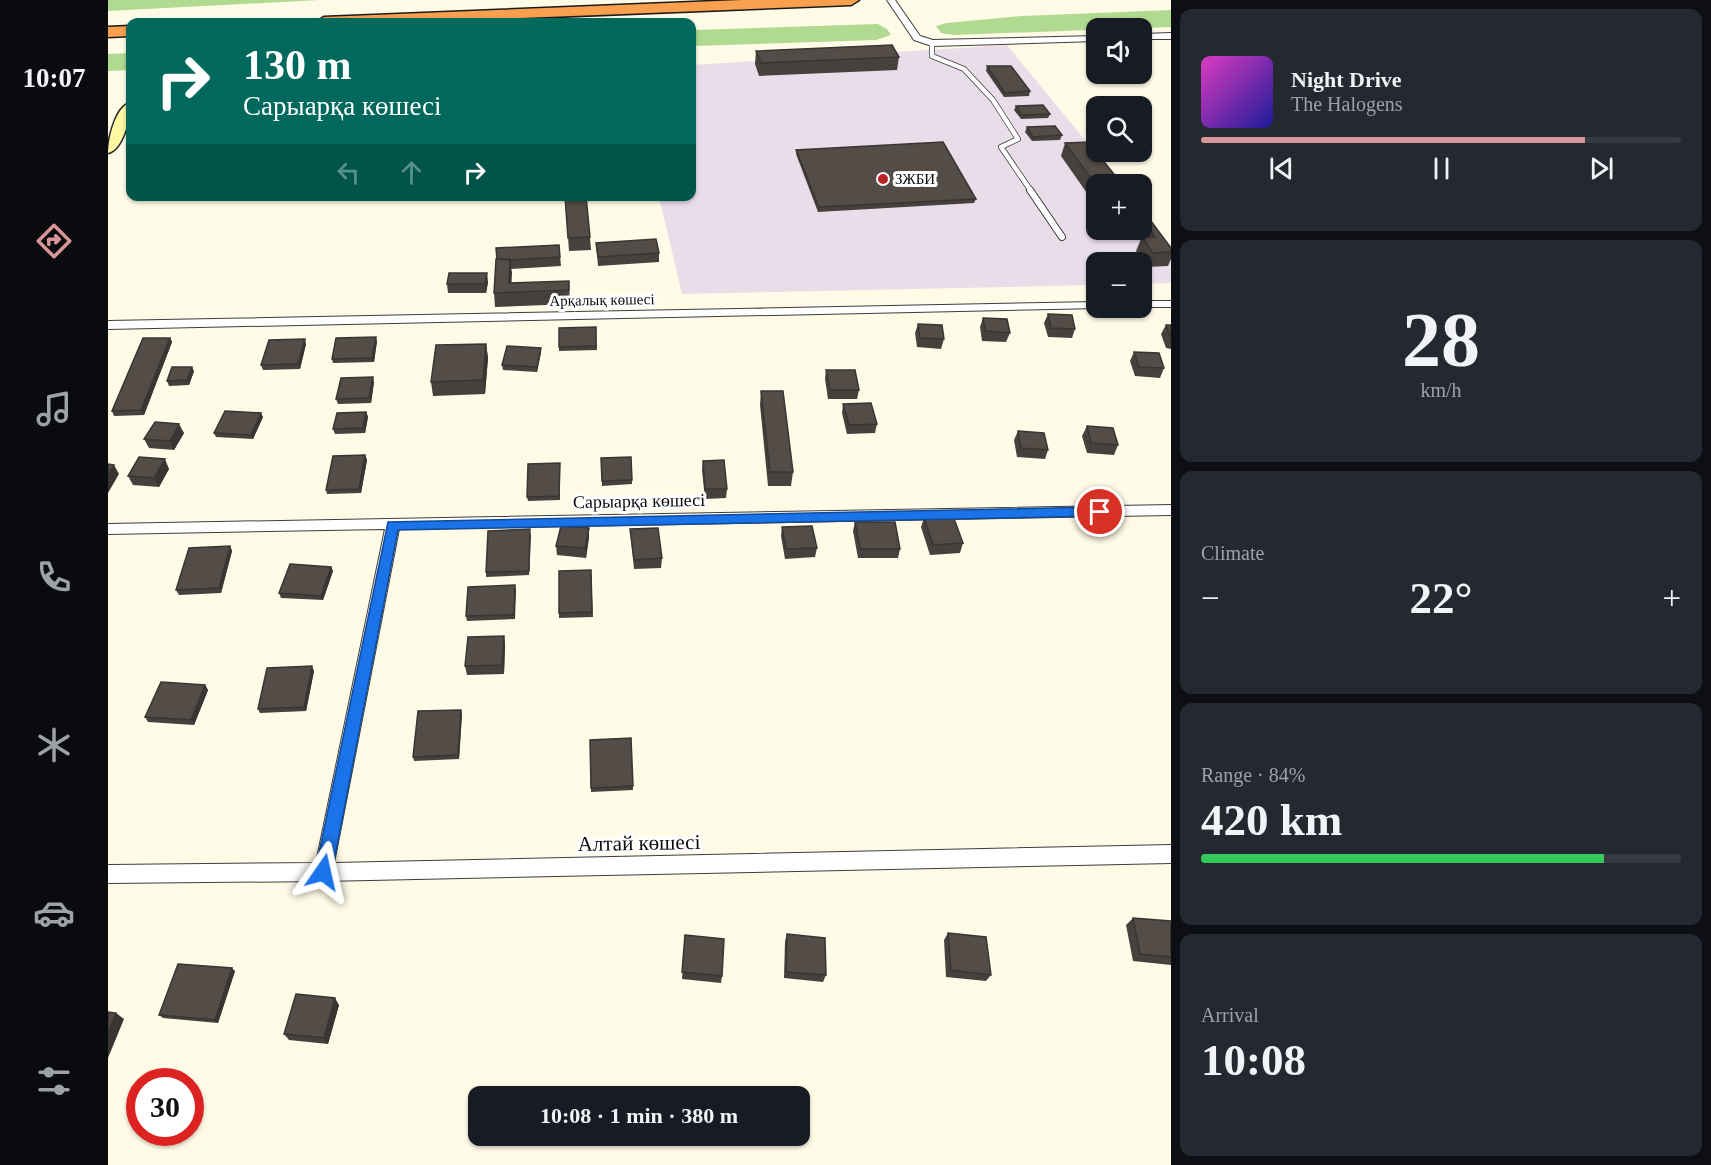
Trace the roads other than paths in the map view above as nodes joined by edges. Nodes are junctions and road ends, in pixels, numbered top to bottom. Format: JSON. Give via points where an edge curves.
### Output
{"nodes":[{"id":1,"x":851,"y":0,"type":"edge"},
{"id":2,"x":891,"y":0,"type":"edge"},
{"id":3,"x":511,"y":18,"type":"edge"},
{"id":4,"x":126,"y":31,"type":"edge"},
{"id":5,"x":108,"y":32,"type":"edge"},
{"id":6,"x":1171,"y":36,"type":"edge"},
{"id":7,"x":1152,"y":37,"type":"edge"},
{"id":8,"x":1086,"y":39,"type":"edge"},
{"id":9,"x":932,"y":44,"type":"junction"},
{"id":10,"x":126,"y":115,"type":"edge"},
{"id":11,"x":108,"y":149,"type":"edge"},
{"id":12,"x":1062,"y":237,"type":"dead end"},
{"id":13,"x":1152,"y":304,"type":"edge"},
{"id":14,"x":1171,"y":304,"type":"edge"},
{"id":15,"x":1086,"y":305,"type":"edge"},
{"id":16,"x":108,"y":326,"type":"edge"},
{"id":17,"x":1171,"y":510,"type":"edge"},
{"id":18,"x":393,"y":525,"type":"junction"},
{"id":19,"x":108,"y":530,"type":"edge"},
{"id":20,"x":1171,"y":854,"type":"edge"},
{"id":21,"x":323,"y":872,"type":"junction"},
{"id":22,"x":108,"y":874,"type":"edge"}],
"edges":[{"from":1,"to":3,"type":"highway"},
{"from":2,"to":9,"type":"street","via":[[916,38]]},
{"from":4,"to":5,"type":"highway"},
{"from":6,"to":7,"type":"street"},
{"from":8,"to":9,"type":"street"},
{"from":9,"to":12,"type":"lane","via":[[932,56],[964,69],[993,100],[1018,139],[1001,147]]},
{"from":10,"to":11,"type":"main road"},
{"from":13,"to":14,"type":"street"},
{"from":15,"to":16,"type":"street","name":"Арқалық көшесі"},
{"from":17,"to":18,"type":"street","name":"Сарыарқа көшесі"},
{"from":18,"to":19,"type":"street","name":"Сарыарқа көшесі"},
{"from":18,"to":21,"type":"street"},
{"from":20,"to":21,"type":"street","name":"Алтай көшесі"},
{"from":21,"to":22,"type":"street","name":"Алтай көшесі"}]}
